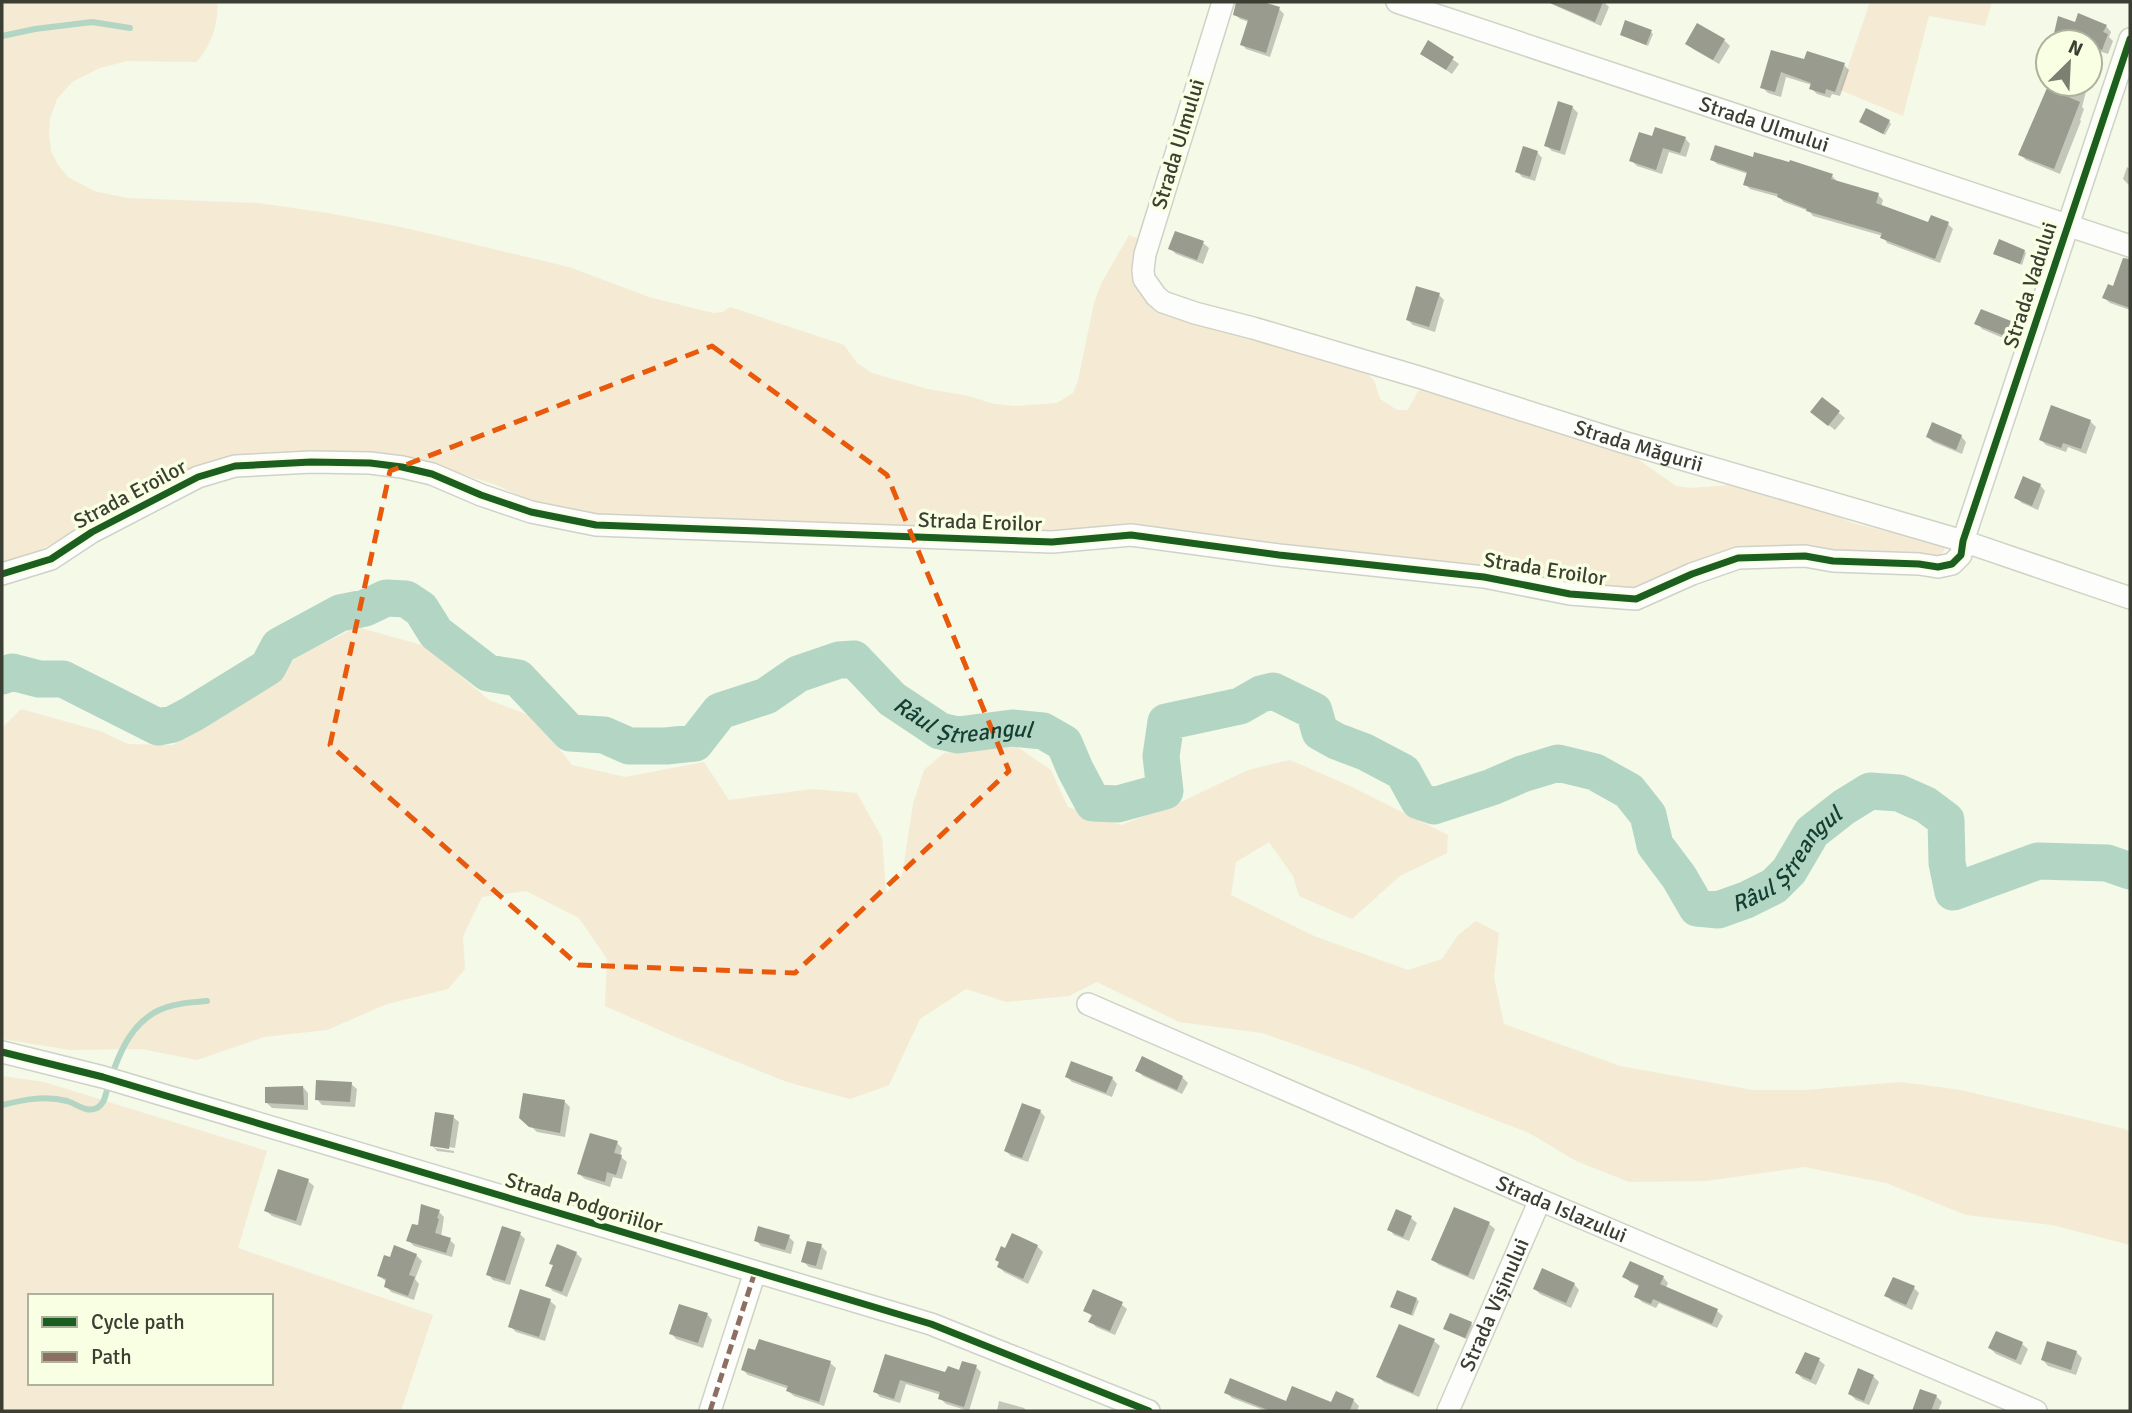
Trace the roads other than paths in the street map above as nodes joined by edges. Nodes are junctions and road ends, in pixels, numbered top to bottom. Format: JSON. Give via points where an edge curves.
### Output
{"nodes":[{"id":1,"x":1223,"y":2,"type":"edge"},
{"id":2,"x":1397,"y":2,"type":"edge"},
{"id":3,"x":2130,"y":39,"type":"edge"},
{"id":4,"x":2068,"y":226,"type":"junction"},
{"id":5,"x":2130,"y":246,"type":"edge"},
{"id":6,"x":1150,"y":287,"type":"joint"},
{"id":7,"x":1963,"y":541,"type":"junction"},
{"id":8,"x":2,"y":574,"type":"edge"},
{"id":9,"x":2130,"y":598,"type":"edge"},
{"id":10,"x":1088,"y":1004,"type":"dead end"},
{"id":11,"x":2,"y":1052,"type":"edge"},
{"id":12,"x":1540,"y":1200,"type":"junction"},
{"id":13,"x":755,"y":1272,"type":"junction"},
{"id":14,"x":710,"y":1411,"type":"edge"},
{"id":15,"x":1149,"y":1411,"type":"edge"},
{"id":16,"x":1448,"y":1411,"type":"edge"},
{"id":17,"x":2036,"y":1411,"type":"edge"}],
"edges":[{"from":1,"to":6,"type":"street","name":"Strada Ulmului","via":[[1144,254],[1144,279]]},
{"from":2,"to":4,"type":"street","name":"Strada Ulmului"},
{"from":3,"to":4,"type":"street","name":"Strada Vadului"},
{"from":4,"to":5,"type":"street","name":"Strada Ulmului"},
{"from":4,"to":7,"type":"street","name":"Strada Vadului"},
{"from":6,"to":7,"type":"street","name":"Strada Măgurii","via":[[1163,302],[1195,313]]},
{"from":7,"to":8,"type":"street","name":"Strada Eroilor","via":[[1961,555],[1952,564],[1938,567],[1805,556],[1738,558],[1636,598],[1570,594],[1484,577],[1131,535],[1052,542],[596,525],[531,512],[402,467],[311,462],[235,466],[198,477],[51,559]]},
{"from":7,"to":9,"type":"street","name":"Strada Măgurii"},
{"from":10,"to":12,"type":"street","name":"Strada Islazului"},
{"from":11,"to":13,"type":"street","name":"Strada Podgoriilor","via":[[103,1077]]},
{"from":12,"to":16,"type":"street","name":"Strada Vișinului"},
{"from":12,"to":17,"type":"street","name":"Strada Islazului"},
{"from":13,"to":14,"type":"street"},
{"from":13,"to":15,"type":"street","name":"Strada Podgoriilor","via":[[931,1324]]}]}
